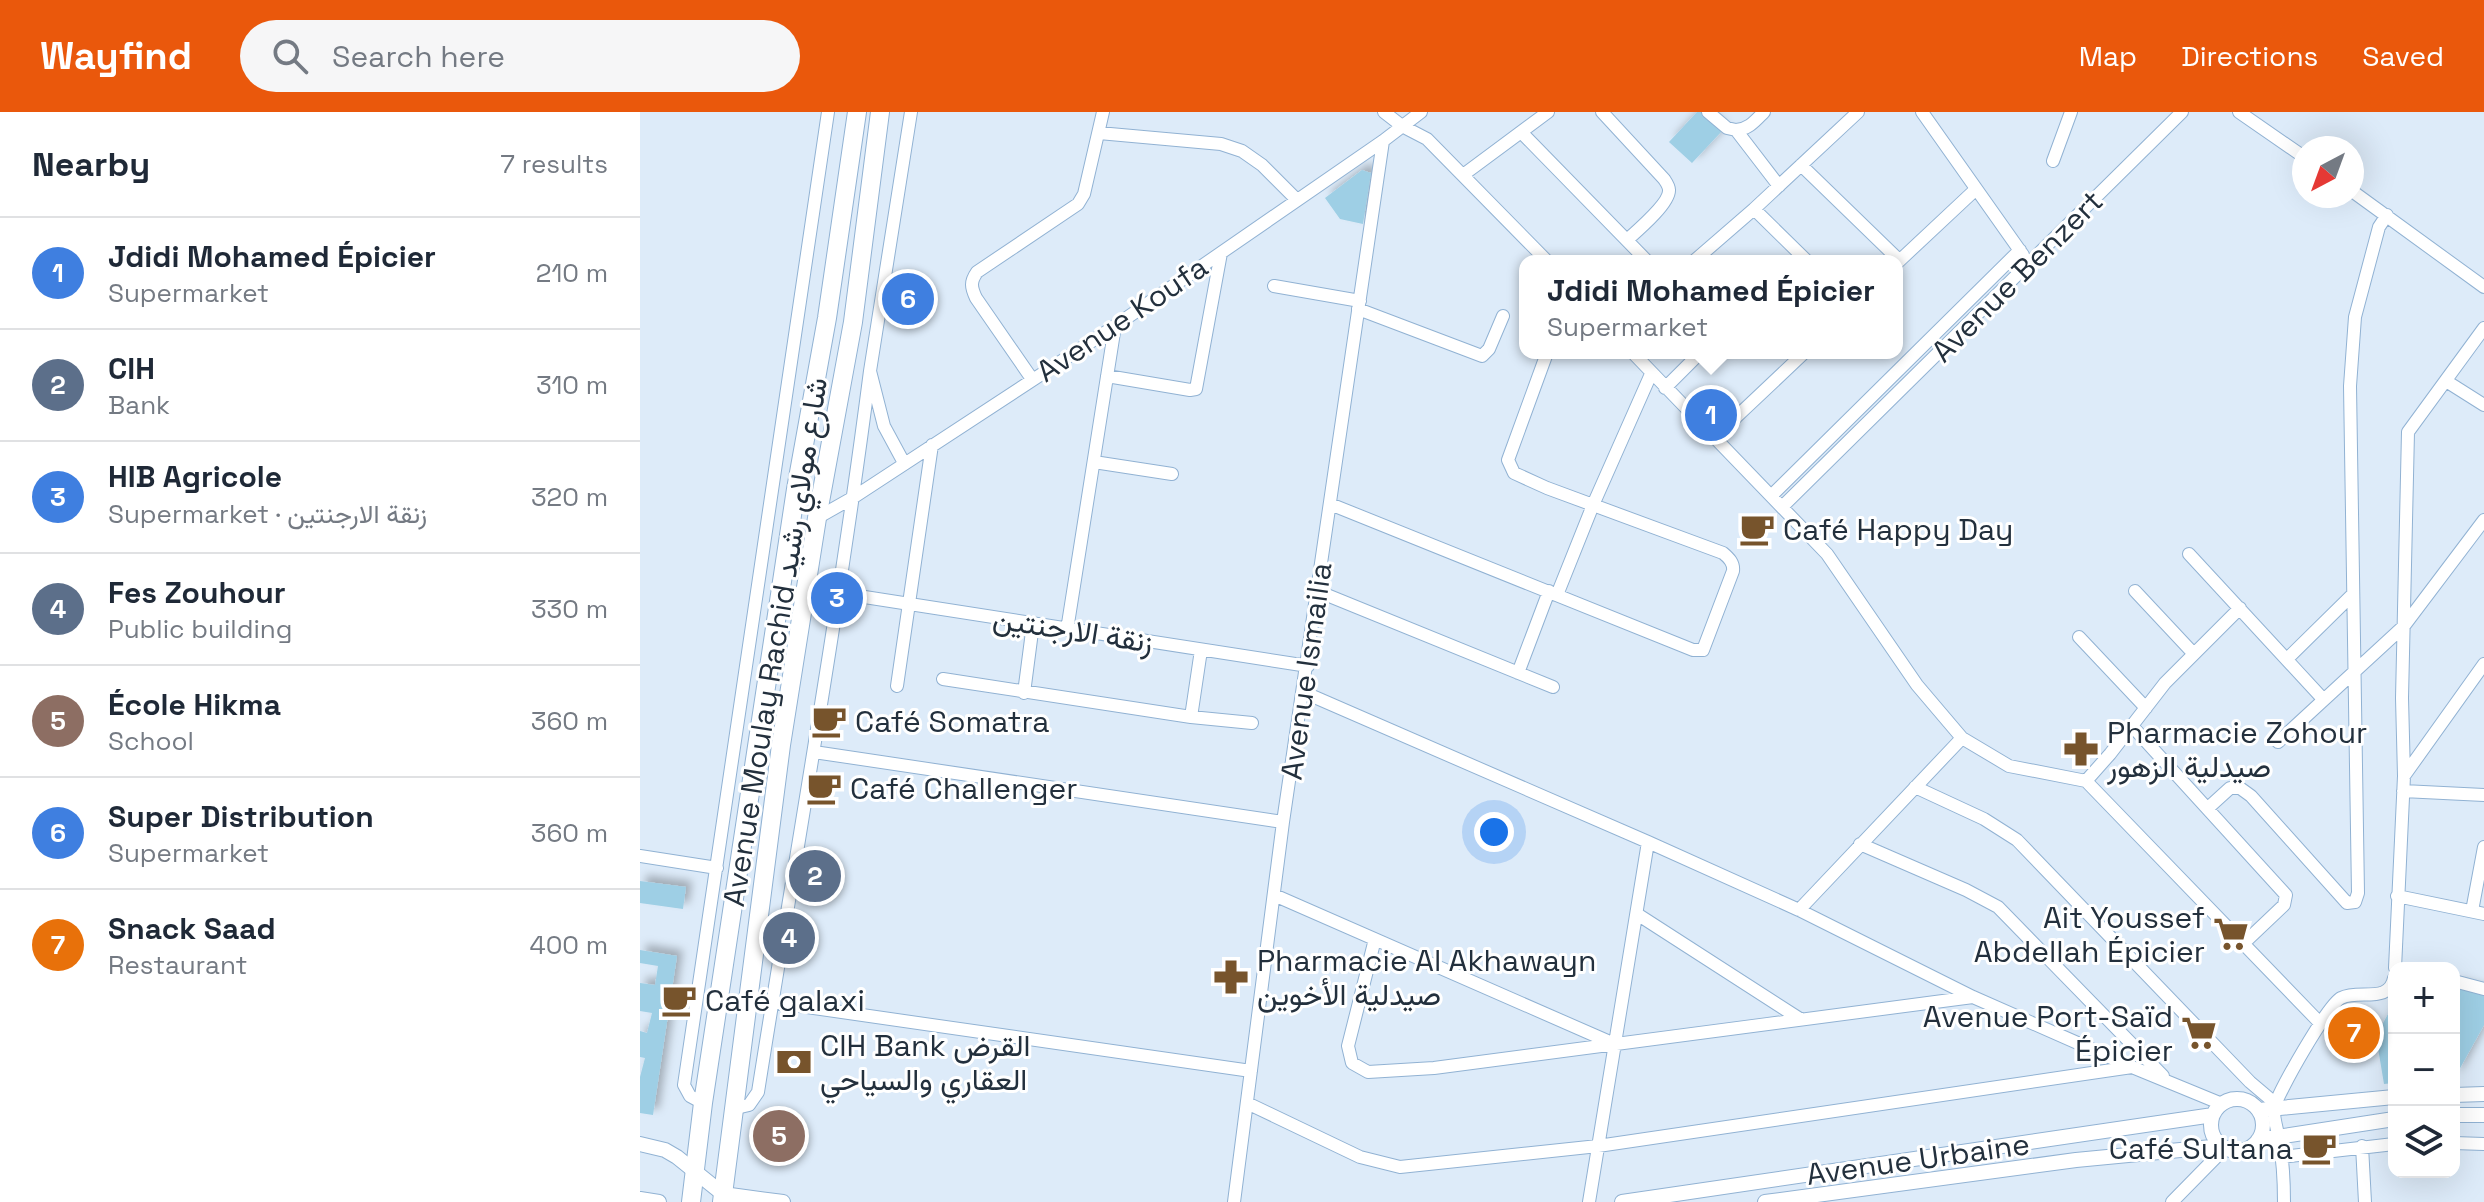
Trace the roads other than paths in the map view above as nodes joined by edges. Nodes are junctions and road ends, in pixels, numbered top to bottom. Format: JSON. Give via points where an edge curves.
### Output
{"nodes":[{"id":1,"x":828,"y":112,"type":"edge"},
{"id":2,"x":857,"y":112,"type":"edge"},
{"id":3,"x":880,"y":112,"type":"edge"},
{"id":4,"x":911,"y":112,"type":"edge"},
{"id":5,"x":1103,"y":112,"type":"edge"},
{"id":6,"x":1384,"y":112,"type":"edge"},
{"id":7,"x":1421,"y":112,"type":"edge"},
{"id":8,"x":1548,"y":112,"type":"edge"},
{"id":9,"x":1602,"y":112,"type":"edge"},
{"id":10,"x":1708,"y":112,"type":"edge"},
{"id":11,"x":1764,"y":112,"type":"edge"},
{"id":12,"x":1922,"y":112,"type":"edge"},
{"id":13,"x":2071,"y":112,"type":"edge"},
{"id":14,"x":2182,"y":112,"type":"edge"},
{"id":15,"x":2239,"y":112,"type":"edge"},
{"id":16,"x":1854,"y":113,"type":"edge"},
{"id":17,"x":1402,"y":126,"type":"junction"},
{"id":18,"x":1736,"y":130,"type":"junction"},
{"id":19,"x":1521,"y":132,"type":"junction"},
{"id":20,"x":1099,"y":133,"type":"junction"},
{"id":21,"x":1383,"y":141,"type":"junction"},
{"id":22,"x":2292,"y":149,"type":"edge"},
{"id":23,"x":2053,"y":161,"type":"dead end"},
{"id":24,"x":1801,"y":165,"type":"junction"},
{"id":25,"x":1463,"y":175,"type":"junction"},
{"id":26,"x":1779,"y":186,"type":"junction"},
{"id":27,"x":1975,"y":190,"type":"junction"},
{"id":28,"x":2364,"y":199,"type":"edge"},
{"id":29,"x":1297,"y":200,"type":"junction"},
{"id":30,"x":1754,"y":209,"type":"junction"},
{"id":31,"x":2387,"y":215,"type":"junction"},
{"id":32,"x":1627,"y":240,"type":"junction"},
{"id":33,"x":2020,"y":250,"type":"junction"},
{"id":34,"x":1221,"y":253,"type":"junction"},
{"id":35,"x":1541,"y":255,"type":"edge"},
{"id":36,"x":1641,"y":255,"type":"edge"},
{"id":37,"x":1705,"y":255,"type":"edge"},
{"id":38,"x":1801,"y":255,"type":"edge"},
{"id":39,"x":1891,"y":255,"type":"edge"},
{"id":40,"x":1903,"y":257,"type":"edge"},
{"id":41,"x":2030,"y":264,"type":"junction"},
{"id":42,"x":1274,"y":286,"type":"dead end"},
{"id":43,"x":2484,"y":287,"type":"edge"},
{"id":44,"x":1359,"y":305,"type":"junction"},
{"id":45,"x":1503,"y":316,"type":"dead end"},
{"id":46,"x":1115,"y":326,"type":"junction"},
{"id":47,"x":2484,"y":328,"type":"edge"},
{"id":48,"x":1903,"y":358,"type":"edge"},
{"id":49,"x":1545,"y":359,"type":"edge"},
{"id":50,"x":1638,"y":359,"type":"edge"},
{"id":51,"x":1694,"y":359,"type":"edge"},
{"id":52,"x":1796,"y":359,"type":"edge"},
{"id":53,"x":1908,"y":363,"type":"junction"},
{"id":54,"x":870,"y":371,"type":"junction"},
{"id":55,"x":1651,"y":374,"type":"junction"},
{"id":56,"x":1918,"y":374,"type":"junction"},
{"id":57,"x":1107,"y":376,"type":"junction"},
{"id":58,"x":1032,"y":379,"type":"junction"},
{"id":59,"x":2446,"y":381,"type":"junction"},
{"id":60,"x":1665,"y":388,"type":"junction"},
{"id":61,"x":2484,"y":405,"type":"edge"},
{"id":62,"x":1715,"y":437,"type":"junction"},
{"id":63,"x":932,"y":445,"type":"junction"},
{"id":64,"x":1094,"y":462,"type":"junction"},
{"id":65,"x":904,"y":463,"type":"junction"},
{"id":66,"x":1172,"y":474,"type":"dead end"},
{"id":67,"x":1771,"y":496,"type":"junction"},
{"id":68,"x":854,"y":497,"type":"junction"},
{"id":69,"x":1330,"y":504,"type":"junction"},
{"id":70,"x":1593,"y":505,"type":"junction"},
{"id":71,"x":1782,"y":507,"type":"junction"},
{"id":72,"x":817,"y":518,"type":"junction"},
{"id":73,"x":2484,"y":520,"type":"edge"},
{"id":74,"x":2189,"y":554,"type":"dead end"},
{"id":75,"x":1317,"y":591,"type":"junction"},
{"id":76,"x":2135,"y":591,"type":"dead end"},
{"id":77,"x":839,"y":593,"type":"junction"},
{"id":78,"x":1553,"y":593,"type":"junction"},
{"id":79,"x":2351,"y":596,"type":"junction"},
{"id":80,"x":909,"y":604,"type":"junction"},
{"id":81,"x":2240,"y":608,"type":"junction"},
{"id":82,"x":1033,"y":624,"type":"junction"},
{"id":83,"x":2404,"y":626,"type":"junction"},
{"id":84,"x":1067,"y":630,"type":"junction"},
{"id":85,"x":2079,"y":637,"type":"dead end"},
{"id":86,"x":1201,"y":650,"type":"junction"},
{"id":87,"x":2193,"y":653,"type":"junction"},
{"id":88,"x":2287,"y":659,"type":"junction"},
{"id":89,"x":2484,"y":664,"type":"edge"},
{"id":90,"x":1308,"y":666,"type":"junction"},
{"id":91,"x":1518,"y":673,"type":"junction"},
{"id":92,"x":2355,"y":673,"type":"junction"},
{"id":93,"x":943,"y":679,"type":"dead end"},
{"id":94,"x":897,"y":686,"type":"dead end"},
{"id":95,"x":1553,"y":687,"type":"dead end"},
{"id":96,"x":1303,"y":692,"type":"junction"},
{"id":97,"x":1024,"y":693,"type":"junction"},
{"id":98,"x":2323,"y":699,"type":"junction"},
{"id":99,"x":2146,"y":708,"type":"junction"},
{"id":100,"x":1191,"y":717,"type":"junction"},
{"id":101,"x":1252,"y":723,"type":"dead end"},
{"id":102,"x":2132,"y":726,"type":"junction"},
{"id":103,"x":1962,"y":738,"type":"junction"},
{"id":104,"x":2278,"y":742,"type":"dead end"},
{"id":105,"x":814,"y":752,"type":"junction"},
{"id":106,"x":2404,"y":776,"type":"junction"},
{"id":107,"x":2086,"y":781,"type":"junction"},
{"id":108,"x":1915,"y":787,"type":"junction"},
{"id":109,"x":2403,"y":791,"type":"junction"},
{"id":110,"x":2484,"y":795,"type":"edge"},
{"id":111,"x":2208,"y":808,"type":"junction"},
{"id":112,"x":1283,"y":822,"type":"junction"},
{"id":113,"x":1648,"y":842,"type":"junction"},
{"id":114,"x":1860,"y":844,"type":"junction"},
{"id":115,"x":2484,"y":847,"type":"edge"},
{"id":116,"x":640,"y":856,"type":"edge"},
{"id":117,"x":717,"y":868,"type":"junction"},
{"id":118,"x":1274,"y":895,"type":"junction"},
{"id":119,"x":2397,"y":896,"type":"junction"},
{"id":120,"x":1799,"y":910,"type":"junction"},
{"id":121,"x":2478,"y":912,"type":"edge"},
{"id":122,"x":1637,"y":914,"type":"junction"},
{"id":123,"x":1375,"y":939,"type":"junction"},
{"id":124,"x":2244,"y":943,"type":"junction"},
{"id":125,"x":2398,"y":962,"type":"edge"},
{"id":126,"x":2460,"y":983,"type":"edge"},
{"id":127,"x":2388,"y":988,"type":"edge"},
{"id":128,"x":2484,"y":989,"type":"edge"},
{"id":129,"x":1973,"y":997,"type":"junction"},
{"id":130,"x":772,"y":1002,"type":"junction"},
{"id":131,"x":1800,"y":1019,"type":"junction"},
{"id":132,"x":2319,"y":1022,"type":"junction"},
{"id":133,"x":1615,"y":1044,"type":"junction"},
{"id":134,"x":2132,"y":1067,"type":"junction"},
{"id":135,"x":1251,"y":1071,"type":"junction"},
{"id":136,"x":2167,"y":1080,"type":"junction"},
{"id":137,"x":2484,"y":1094,"type":"edge"},
{"id":138,"x":2460,"y":1095,"type":"edge"},
{"id":139,"x":2388,"y":1098,"type":"edge"},
{"id":140,"x":703,"y":1103,"type":"junction"},
{"id":141,"x":1247,"y":1103,"type":"junction"},
{"id":142,"x":2270,"y":1108,"type":"junction"},
{"id":143,"x":732,"y":1109,"type":"junction"},
{"id":144,"x":2218,"y":1109,"type":"junction"},
{"id":145,"x":2460,"y":1115,"type":"edge"},
{"id":146,"x":2484,"y":1115,"type":"edge"},
{"id":147,"x":2388,"y":1120,"type":"edge"},
{"id":148,"x":2279,"y":1136,"type":"junction"},
{"id":149,"x":2258,"y":1140,"type":"junction"},
{"id":150,"x":2460,"y":1143,"type":"edge"},
{"id":151,"x":640,"y":1144,"type":"edge"},
{"id":152,"x":2388,"y":1144,"type":"edge"},
{"id":153,"x":2484,"y":1144,"type":"edge"},
{"id":154,"x":1598,"y":1146,"type":"junction"},
{"id":155,"x":2362,"y":1146,"type":"junction"},
{"id":156,"x":2224,"y":1147,"type":"junction"},
{"id":157,"x":2282,"y":1157,"type":"junction"},
{"id":158,"x":694,"y":1173,"type":"junction"},
{"id":159,"x":722,"y":1198,"type":"edge"},
{"id":160,"x":640,"y":1199,"type":"edge"},
{"id":161,"x":659,"y":1202,"type":"edge"},
{"id":162,"x":691,"y":1202,"type":"edge"},
{"id":163,"x":783,"y":1202,"type":"edge"},
{"id":164,"x":1234,"y":1202,"type":"edge"},
{"id":165,"x":1589,"y":1202,"type":"edge"},
{"id":166,"x":1622,"y":1202,"type":"edge"},
{"id":167,"x":1765,"y":1202,"type":"edge"},
{"id":168,"x":2172,"y":1202,"type":"edge"},
{"id":169,"x":2284,"y":1202,"type":"edge"},
{"id":170,"x":2365,"y":1202,"type":"edge"}],
"edges":[{"from":1,"to":117,"type":"street"},
{"from":2,"to":140,"type":"main road","name":"Avenue Moulay Rachid شارع مولاي رشيد"},
{"from":3,"to":72,"type":"main road","name":"Avenue Moulay Rachid شارع مولاي رشيد","via":[[853,322]]},
{"from":4,"to":54,"type":"street"},
{"from":5,"to":20,"type":"street"},
{"from":6,"to":17,"type":"street"},
{"from":7,"to":17,"type":"street","name":"Avenue Koufa"},
{"from":8,"to":19,"type":"street"},
{"from":9,"to":32,"type":"street","via":[[1670,188],[1663,204]]},
{"from":10,"to":18,"type":"street"},
{"from":11,"to":18,"type":"street","via":[[1753,124]]},
{"from":12,"to":27,"type":"street"},
{"from":13,"to":23,"type":"street"},
{"from":14,"to":41,"type":"street","name":"Avenue Benzert"},
{"from":15,"to":22,"type":"street"},
{"from":16,"to":24,"type":"street"},
{"from":17,"to":21,"type":"street","name":"Avenue Koufa"},
{"from":17,"to":25,"type":"street","via":[[1427,139]]},
{"from":18,"to":26,"type":"street"},
{"from":19,"to":25,"type":"street"},
{"from":19,"to":32,"type":"street"},
{"from":20,"to":29,"type":"street","via":[[1221,144],[1242,151]]},
{"from":20,"to":58,"type":"street","via":[[1078,204],[972,279],[976,298]]},
{"from":21,"to":29,"type":"street","name":"Avenue Koufa"},
{"from":21,"to":44,"type":"street","name":"Avenue Ismailia"},
{"from":24,"to":26,"type":"street"},
{"from":24,"to":39,"type":"street"},
{"from":25,"to":35,"type":"street"},
{"from":26,"to":30,"type":"street"},
{"from":27,"to":33,"type":"street"},
{"from":27,"to":40,"type":"street"},
{"from":28,"to":31,"type":"street"},
{"from":29,"to":34,"type":"street","name":"Avenue Koufa"},
{"from":30,"to":37,"type":"street"},
{"from":30,"to":38,"type":"street"},
{"from":31,"to":43,"type":"street"},
{"from":31,"to":79,"type":"street","via":[[2379,227],[2355,317],[2351,354]]},
{"from":32,"to":36,"type":"street"},
{"from":33,"to":41,"type":"street"},
{"from":33,"to":53,"type":"street","name":"Avenue Benzert"},
{"from":34,"to":46,"type":"street","name":"Avenue Koufa"},
{"from":34,"to":57,"type":"street","via":[[1196,389]]},
{"from":41,"to":56,"type":"street","name":"Avenue Benzert"},
{"from":42,"to":44,"type":"street"},
{"from":44,"to":45,"type":"street","via":[[1482,356]]},
{"from":44,"to":69,"type":"street","name":"Avenue Ismailia"},
{"from":46,"to":57,"type":"street"},
{"from":46,"to":58,"type":"street","name":"Avenue Koufa"},
{"from":47,"to":59,"type":"street"},
{"from":48,"to":53,"type":"street"},
{"from":49,"to":70,"type":"street","via":[[1508,460],[1510,467]]},
{"from":50,"to":55,"type":"street"},
{"from":51,"to":60,"type":"street"},
{"from":52,"to":62,"type":"street"},
{"from":53,"to":56,"type":"street"},
{"from":53,"to":67,"type":"street","name":"Avenue Benzert"},
{"from":54,"to":65,"type":"street","via":[[884,426]]},
{"from":54,"to":68,"type":"street"},
{"from":55,"to":60,"type":"street"},
{"from":55,"to":70,"type":"street"},
{"from":56,"to":71,"type":"street","name":"Avenue Benzert"},
{"from":57,"to":64,"type":"street"},
{"from":58,"to":63,"type":"street","name":"Avenue Koufa"},
{"from":59,"to":61,"type":"street"},
{"from":59,"to":83,"type":"street","via":[[2408,432]]},
{"from":60,"to":62,"type":"street"},
{"from":62,"to":67,"type":"street"},
{"from":63,"to":65,"type":"street","name":"Avenue Koufa"},
{"from":63,"to":80,"type":"street"},
{"from":64,"to":66,"type":"street"},
{"from":64,"to":84,"type":"street"},
{"from":65,"to":68,"type":"street","name":"Avenue Koufa"},
{"from":67,"to":71,"type":"street"},
{"from":68,"to":72,"type":"street","name":"Avenue Koufa"},
{"from":68,"to":77,"type":"street"},
{"from":69,"to":75,"type":"street","name":"Avenue Ismailia"},
{"from":69,"to":78,"type":"street"},
{"from":70,"to":78,"type":"street"},
{"from":70,"to":78,"type":"street","via":[[1728,558],[1733,571],[1707,646],[1693,650]]},
{"from":71,"to":103,"type":"street","via":[[1827,554],[1917,685]]},
{"from":72,"to":143,"type":"main road","name":"Avenue Moulay Rachid شارع مولاي رشيد"},
{"from":73,"to":83,"type":"street"},
{"from":74,"to":81,"type":"street"},
{"from":75,"to":90,"type":"street","name":"Avenue Ismailia"},
{"from":75,"to":91,"type":"street"},
{"from":76,"to":87,"type":"street"},
{"from":77,"to":80,"type":"street","name":"زنقة الارجنتين"},
{"from":77,"to":105,"type":"street"},
{"from":78,"to":91,"type":"street"},
{"from":79,"to":88,"type":"street"},
{"from":79,"to":92,"type":"street"},
{"from":80,"to":82,"type":"street","name":"زنقة الارجنتين"},
{"from":80,"to":94,"type":"street"},
{"from":81,"to":87,"type":"street"},
{"from":81,"to":88,"type":"street"},
{"from":82,"to":84,"type":"street","name":"زنقة الارجنتين"},
{"from":82,"to":97,"type":"street"},
{"from":83,"to":92,"type":"street"},
{"from":83,"to":106,"type":"street"},
{"from":84,"to":86,"type":"street","name":"زنقة الارجنتين"},
{"from":85,"to":99,"type":"street"},
{"from":86,"to":90,"type":"street","name":"زنقة الارجنتين"},
{"from":86,"to":100,"type":"street"},
{"from":87,"to":99,"type":"street"},
{"from":88,"to":98,"type":"street"},
{"from":89,"to":106,"type":"street"},
{"from":90,"to":96,"type":"street","name":"Avenue Ismailia"},
{"from":91,"to":95,"type":"street"},
{"from":92,"to":98,"type":"street"},
{"from":92,"to":111,"type":"street","via":[[2355,902],[2347,903],[2240,788],[2230,788]]},
{"from":93,"to":97,"type":"street"},
{"from":96,"to":112,"type":"street","name":"Avenue Ismailia"},
{"from":96,"to":113,"type":"street"},
{"from":97,"to":100,"type":"street"},
{"from":98,"to":104,"type":"street"},
{"from":99,"to":102,"type":"street"},
{"from":100,"to":101,"type":"street"},
{"from":102,"to":107,"type":"street"},
{"from":102,"to":111,"type":"street"},
{"from":103,"to":107,"type":"street","via":[[2009,766]]},
{"from":103,"to":108,"type":"street"},
{"from":105,"to":112,"type":"street"},
{"from":105,"to":130,"type":"street"},
{"from":106,"to":109,"type":"street"},
{"from":107,"to":124,"type":"street"},
{"from":108,"to":114,"type":"street"},
{"from":108,"to":142,"type":"street","via":[[2017,840]]},
{"from":109,"to":110,"type":"street"},
{"from":109,"to":119,"type":"street"},
{"from":111,"to":124,"type":"street","via":[[2287,898]]},
{"from":112,"to":118,"type":"street","name":"Avenue Ismailia"},
{"from":113,"to":120,"type":"street"},
{"from":113,"to":122,"type":"street"},
{"from":114,"to":120,"type":"street"},
{"from":114,"to":136,"type":"street","via":[[1998,907]]},
{"from":115,"to":121,"type":"street"},
{"from":116,"to":117,"type":"street"},
{"from":117,"to":140,"type":"street","via":[[684,1085]]},
{"from":118,"to":123,"type":"street"},
{"from":118,"to":135,"type":"street","name":"Avenue Ismailia"},
{"from":119,"to":121,"type":"street"},
{"from":119,"to":125,"type":"street"},
{"from":120,"to":129,"type":"street"},
{"from":122,"to":131,"type":"street"},
{"from":122,"to":133,"type":"street"},
{"from":123,"to":133,"type":"street"},
{"from":123,"to":133,"type":"street","via":[[1348,1046],[1359,1069],[1434,1068]]},
{"from":124,"to":132,"type":"street"},
{"from":126,"to":128,"type":"street"},
{"from":127,"to":132,"type":"street","via":[[2339,999]]},
{"from":129,"to":131,"type":"street"},
{"from":129,"to":134,"type":"street"},
{"from":130,"to":135,"type":"street"},
{"from":130,"to":143,"type":"street","via":[[755,1100]]},
{"from":131,"to":133,"type":"street"},
{"from":132,"to":142,"type":"street"},
{"from":133,"to":154,"type":"street"},
{"from":134,"to":136,"type":"street"},
{"from":134,"to":154,"type":"street"},
{"from":135,"to":141,"type":"street","name":"Avenue Ismailia"},
{"from":136,"to":144,"type":"street"},
{"from":137,"to":138,"type":"street"},
{"from":139,"to":142,"type":"street"},
{"from":140,"to":158,"type":"main road","name":"Avenue Moulay Rachid شارع مولاي رشيد"},
{"from":141,"to":154,"type":"street","via":[[1382,1164],[1423,1165]]},
{"from":141,"to":164,"type":"street","name":"Avenue Ismailia"},
{"from":142,"to":144,"type":"street","via":[[2242,1099]]},
{"from":142,"to":148,"type":"street"},
{"from":142,"to":149,"type":"street"},
{"from":143,"to":159,"type":"main road","name":"Avenue Moulay Rachid شارع مولاي رشيد"},
{"from":144,"to":156,"type":"street","via":[[2212,1132]]},
{"from":144,"to":166,"type":"street","name":"Avenue Urbaine"},
{"from":145,"to":146,"type":"street"},
{"from":147,"to":148,"type":"street"},
{"from":148,"to":149,"type":"street"},
{"from":148,"to":157,"type":"street"},
{"from":149,"to":156,"type":"street","via":[[2240,1151]]},
{"from":150,"to":153,"type":"street"},
{"from":151,"to":158,"type":"street","via":[[665,1150]]},
{"from":152,"to":155,"type":"street"},
{"from":154,"to":165,"type":"street"},
{"from":155,"to":157,"type":"street"},
{"from":155,"to":170,"type":"street"},
{"from":156,"to":167,"type":"street","name":"Avenue Urbaine","via":[[2076,1160]]},
{"from":156,"to":168,"type":"street"},
{"from":157,"to":169,"type":"street"},
{"from":158,"to":159,"type":"street"},
{"from":158,"to":162,"type":"main road","name":"Avenue Moulay Rachid شارع مولاي رشيد"},
{"from":159,"to":163,"type":"street"},
{"from":160,"to":161,"type":"street"}]}
